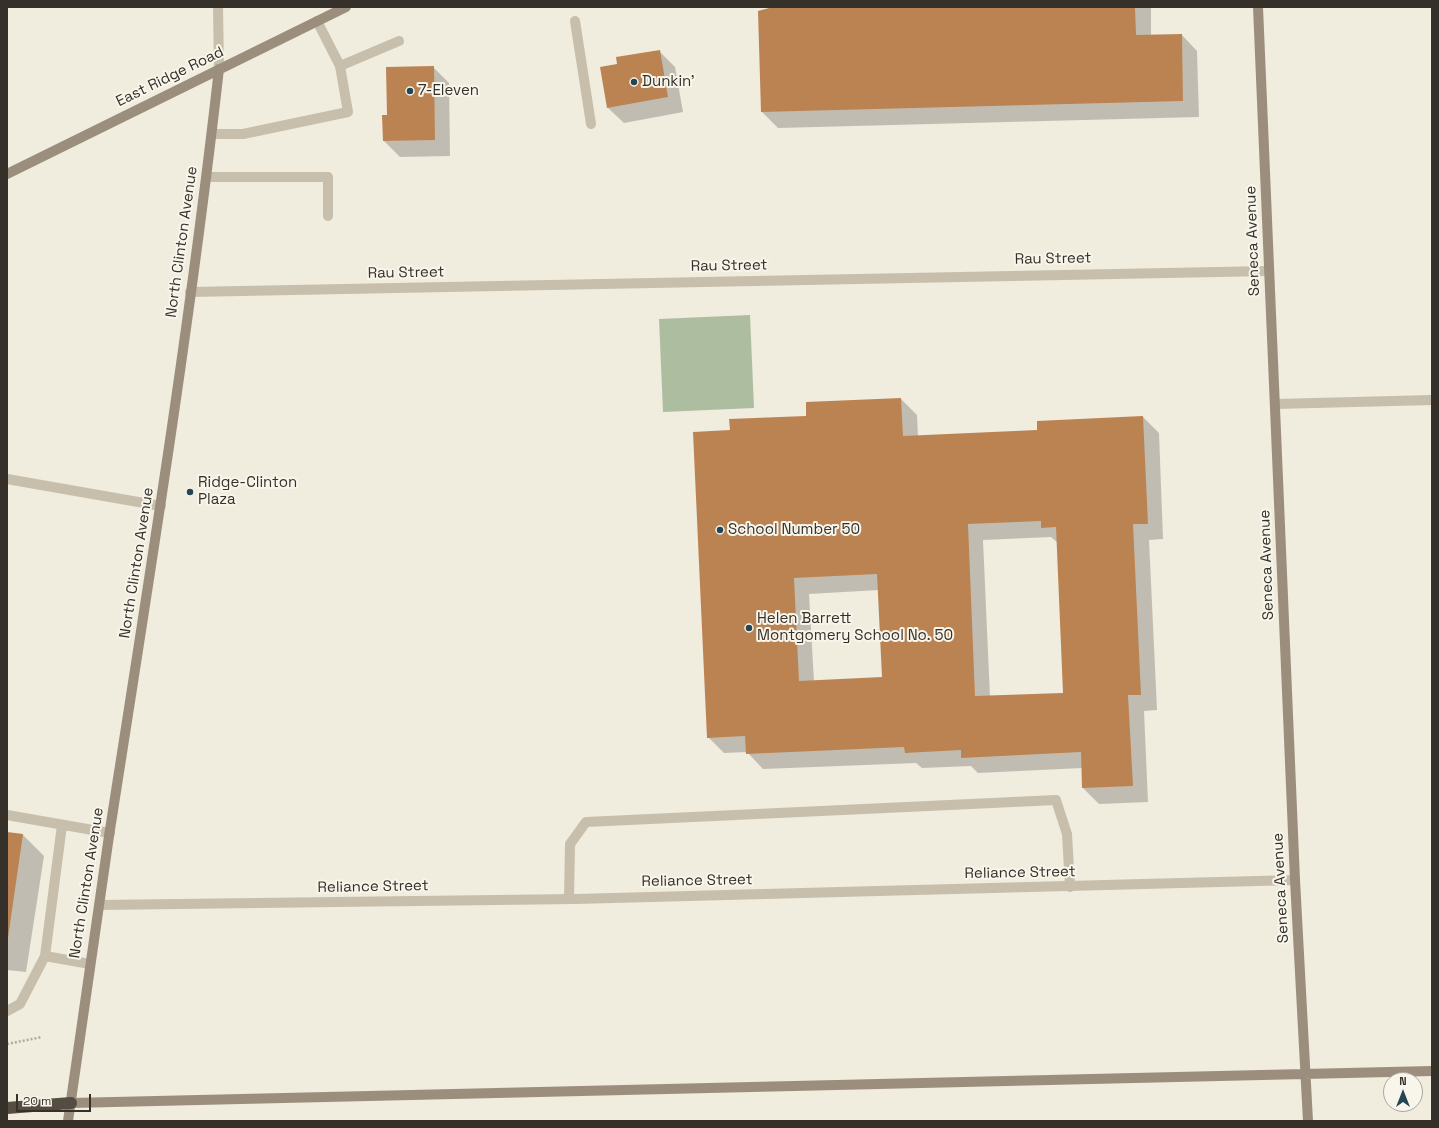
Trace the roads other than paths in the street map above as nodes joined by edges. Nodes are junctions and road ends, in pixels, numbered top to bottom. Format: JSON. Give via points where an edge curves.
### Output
{"nodes":[{"id":1,"x":218,"y":7,"type":"edge"},
{"id":2,"x":346,"y":7,"type":"edge"},
{"id":3,"x":1258,"y":7,"type":"edge"},
{"id":4,"x":317,"y":21,"type":"junction"},
{"id":5,"x":575,"y":21,"type":"dead end"},
{"id":6,"x":399,"y":41,"type":"dead end"},
{"id":7,"x":340,"y":66,"type":"junction"},
{"id":8,"x":219,"y":69,"type":"junction"},
{"id":9,"x":591,"y":124,"type":"dead end"},
{"id":10,"x":212,"y":134,"type":"junction"},
{"id":11,"x":7,"y":174,"type":"edge"},
{"id":12,"x":207,"y":177,"type":"junction"},
{"id":13,"x":328,"y":216,"type":"dead end"},
{"id":14,"x":1269,"y":270,"type":"junction"},
{"id":15,"x":190,"y":292,"type":"junction"},
{"id":16,"x":1432,"y":400,"type":"edge"},
{"id":17,"x":1275,"y":404,"type":"junction"},
{"id":18,"x":7,"y":479,"type":"edge"},
{"id":19,"x":161,"y":506,"type":"junction"},
{"id":20,"x":7,"y":815,"type":"edge"},
{"id":21,"x":62,"y":825,"type":"junction"},
{"id":22,"x":110,"y":834,"type":"junction"},
{"id":23,"x":1295,"y":880,"type":"junction"},
{"id":24,"x":1070,"y":887,"type":"junction"},
{"id":25,"x":569,"y":899,"type":"junction"},
{"id":26,"x":99,"y":905,"type":"junction"},
{"id":27,"x":45,"y":956,"type":"junction"},
{"id":28,"x":90,"y":964,"type":"junction"},
{"id":29,"x":7,"y":1012,"type":"edge"},
{"id":30,"x":1432,"y":1071,"type":"edge"},
{"id":31,"x":1305,"y":1074,"type":"junction"},
{"id":32,"x":71,"y":1102,"type":"junction"},
{"id":33,"x":7,"y":1108,"type":"edge"},
{"id":34,"x":68,"y":1121,"type":"edge"},
{"id":35,"x":1308,"y":1121,"type":"edge"}],
"edges":[{"from":1,"to":8,"type":"street","name":"North Clinton Avenue"},
{"from":2,"to":4,"type":"main road","name":"East Ridge Road"},
{"from":3,"to":14,"type":"main road","name":"Seneca Avenue"},
{"from":4,"to":7,"type":"street"},
{"from":4,"to":8,"type":"main road","name":"East Ridge Road"},
{"from":5,"to":9,"type":"street"},
{"from":6,"to":7,"type":"street"},
{"from":7,"to":10,"type":"street","via":[[348,112],[243,134]]},
{"from":8,"to":10,"type":"main road","name":"North Clinton Avenue"},
{"from":8,"to":11,"type":"main road","name":"East Ridge Road"},
{"from":10,"to":12,"type":"main road","name":"North Clinton Avenue"},
{"from":12,"to":13,"type":"street","via":[[328,177]]},
{"from":12,"to":15,"type":"main road","name":"North Clinton Avenue"},
{"from":14,"to":15,"type":"street","name":"Rau Street"},
{"from":14,"to":17,"type":"main road","name":"Seneca Avenue"},
{"from":15,"to":19,"type":"main road","name":"North Clinton Avenue"},
{"from":16,"to":17,"type":"street"},
{"from":17,"to":23,"type":"main road","name":"Seneca Avenue"},
{"from":18,"to":19,"type":"street"},
{"from":19,"to":22,"type":"main road","name":"North Clinton Avenue"},
{"from":20,"to":21,"type":"street"},
{"from":21,"to":22,"type":"street"},
{"from":21,"to":27,"type":"street"},
{"from":22,"to":26,"type":"main road","name":"North Clinton Avenue"},
{"from":23,"to":24,"type":"street","name":"Reliance Street"},
{"from":23,"to":31,"type":"main road","name":"Seneca Avenue"},
{"from":24,"to":25,"type":"street","name":"Reliance Street"},
{"from":24,"to":25,"type":"street","via":[[1067,834],[1056,800],[586,822],[570,844]]},
{"from":25,"to":26,"type":"street","name":"Reliance Street"},
{"from":26,"to":28,"type":"main road","name":"North Clinton Avenue"},
{"from":27,"to":28,"type":"street"},
{"from":27,"to":29,"type":"street","via":[[20,1004]]},
{"from":28,"to":32,"type":"main road","name":"North Clinton Avenue"},
{"from":30,"to":31,"type":"main road"},
{"from":31,"to":32,"type":"main road"},
{"from":31,"to":35,"type":"main road","name":"Seneca Avenue"},
{"from":32,"to":33,"type":"highway"},
{"from":32,"to":34,"type":"main road","name":"North Clinton Avenue"}]}
